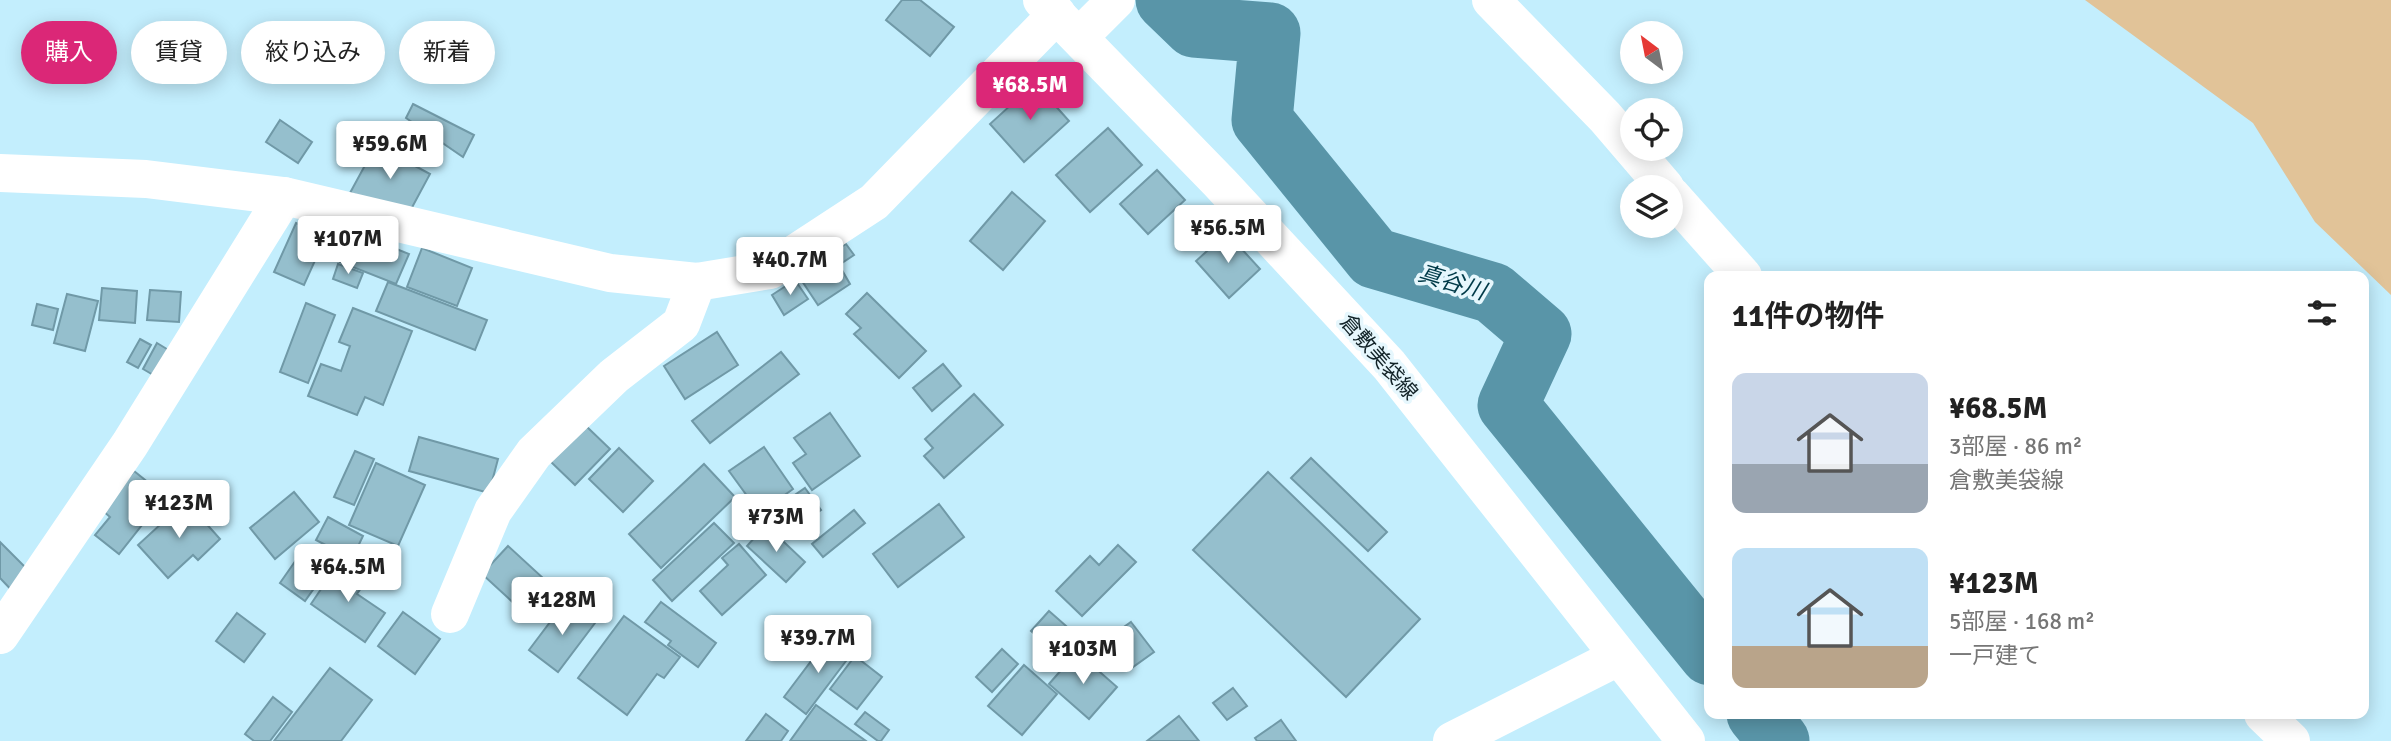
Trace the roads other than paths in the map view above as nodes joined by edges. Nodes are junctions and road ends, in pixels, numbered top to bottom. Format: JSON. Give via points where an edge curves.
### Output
{"nodes":[{"id":1,"x":1491,"y":0,"type":"edge"},
{"id":2,"x":1113,"y":3,"type":"edge"},
{"id":3,"x":1060,"y":17,"type":"edge"},
{"id":4,"x":0,"y":173,"type":"edge"},
{"id":5,"x":1654,"y":175,"type":"edge"},
{"id":6,"x":284,"y":196,"type":"junction"},
{"id":7,"x":1683,"y":208,"type":"edge"},
{"id":8,"x":1739,"y":271,"type":"edge"},
{"id":9,"x":697,"y":282,"type":"junction"},
{"id":10,"x":450,"y":614,"type":"dead end"},
{"id":11,"x":0,"y":635,"type":"edge"},
{"id":12,"x":1618,"y":657,"type":"junction"},
{"id":13,"x":2268,"y":719,"type":"edge"},
{"id":14,"x":1452,"y":741,"type":"edge"},
{"id":15,"x":1685,"y":741,"type":"edge"},
{"id":16,"x":2291,"y":741,"type":"edge"}],
"edges":[{"from":1,"to":5,"type":"street","via":[[1605,117]]},
{"from":2,"to":3,"type":"street"},
{"from":3,"to":9,"type":"street","via":[[874,202],[770,270]]},
{"from":3,"to":12,"type":"street","name":"倉敷美袋線","via":[[1389,365]]},
{"from":4,"to":6,"type":"street","via":[[146,179]]},
{"from":6,"to":9,"type":"street","via":[[610,272]]},
{"from":6,"to":11,"type":"street","via":[[130,444]]},
{"from":7,"to":8,"type":"street"},
{"from":9,"to":10,"type":"street","via":[[681,324],[614,376],[534,453],[493,511]]},
{"from":12,"to":14,"type":"street"},
{"from":12,"to":15,"type":"street","name":"倉敷美袋線"},
{"from":13,"to":16,"type":"street"}]}
